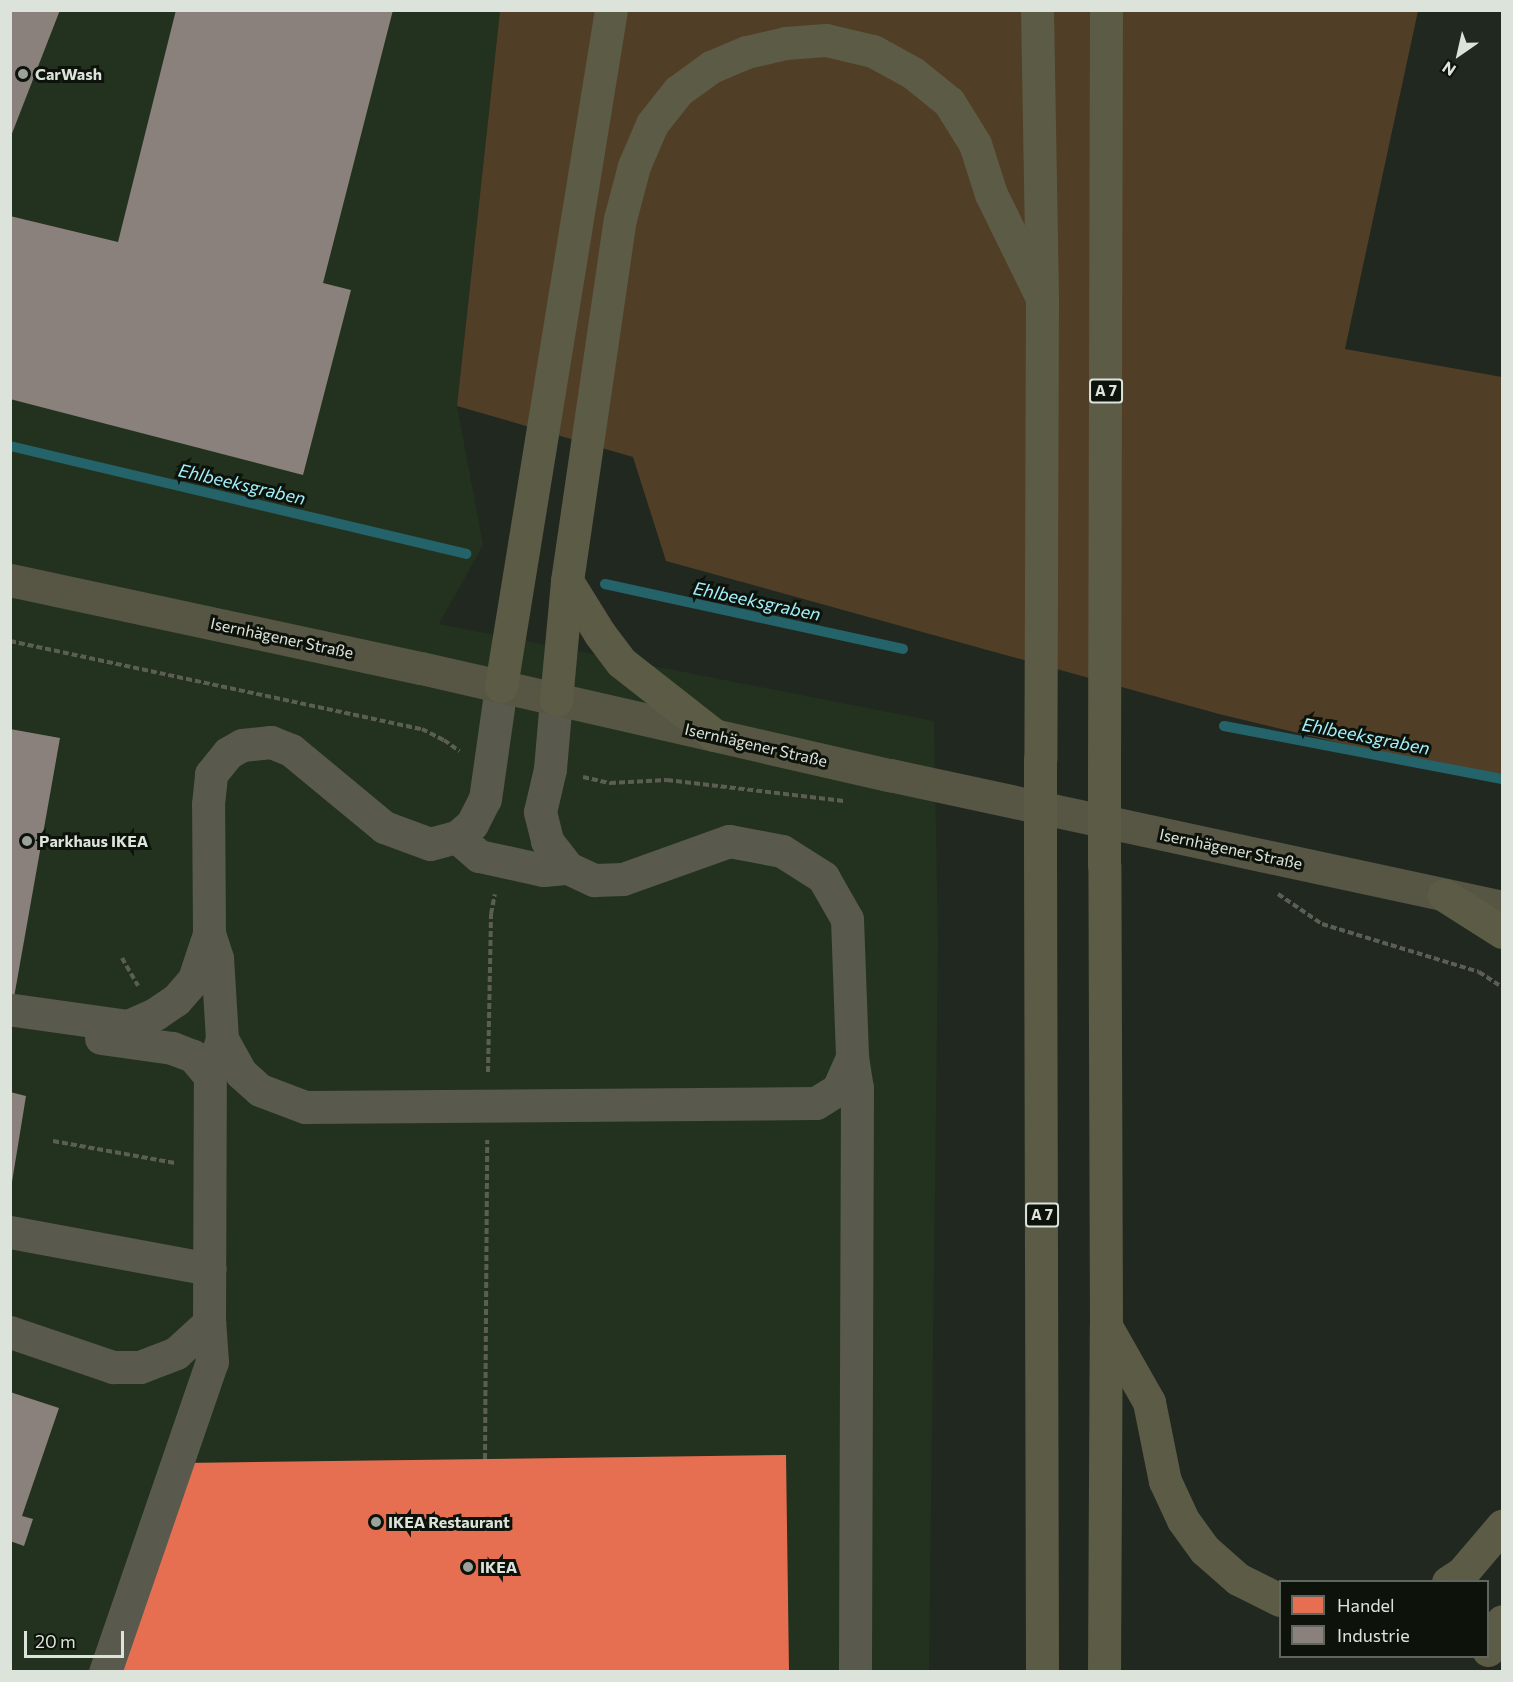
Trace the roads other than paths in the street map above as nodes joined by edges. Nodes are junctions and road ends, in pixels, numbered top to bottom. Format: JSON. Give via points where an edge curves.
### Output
{"nodes":[{"id":1,"x":611,"y":10,"type":"edge"},
{"id":2,"x":1037,"y":10,"type":"edge"},
{"id":3,"x":1106,"y":10,"type":"edge"},
{"id":4,"x":1042,"y":298,"type":"junction"},
{"id":5,"x":10,"y":580,"type":"edge"},
{"id":6,"x":567,"y":581,"type":"junction"},
{"id":7,"x":501,"y":686,"type":"junction"},
{"id":8,"x":556,"y":700,"type":"junction"},
{"id":9,"x":714,"y":735,"type":"junction"},
{"id":10,"x":457,"y":837,"type":"junction"},
{"id":11,"x":568,"y":868,"type":"junction"},
{"id":12,"x":1444,"y":895,"type":"junction"},
{"id":13,"x":1503,"y":907,"type":"edge"},
{"id":14,"x":1503,"y":932,"type":"edge"},
{"id":15,"x":209,"y":934,"type":"junction"},
{"id":16,"x":12,"y":1017,"type":"edge"},
{"id":17,"x":222,"y":1039,"type":"junction"},
{"id":18,"x":852,"y":1057,"type":"junction"},
{"id":19,"x":210,"y":1076,"type":"junction"},
{"id":20,"x":10,"y":1232,"type":"edge"},
{"id":21,"x":210,"y":1269,"type":"junction"},
{"id":22,"x":209,"y":1323,"type":"junction"},
{"id":23,"x":1106,"y":1326,"type":"junction"},
{"id":24,"x":10,"y":1332,"type":"edge"},
{"id":25,"x":1503,"y":1526,"type":"edge"},
{"id":26,"x":1450,"y":1580,"type":"edge"},
{"id":27,"x":1279,"y":1599,"type":"edge"},
{"id":28,"x":1503,"y":1621,"type":"edge"},
{"id":29,"x":1489,"y":1648,"type":"edge"},
{"id":30,"x":1482,"y":1658,"type":"edge"},
{"id":31,"x":105,"y":1671,"type":"edge"},
{"id":32,"x":855,"y":1671,"type":"edge"},
{"id":33,"x":1041,"y":1671,"type":"edge"},
{"id":34,"x":1104,"y":1671,"type":"edge"},
{"id":35,"x":1474,"y":1671,"type":"edge"}],
"edges":[{"from":1,"to":7,"type":"highway"},
{"from":2,"to":4,"type":"highway","number":"A 7"},
{"from":3,"to":23,"type":"highway","number":"A 7","bridge":true},
{"from":4,"to":6,"type":"highway","via":[[991,194],[975,144],[949,102],[913,73],[873,51],[826,39],[747,52],[711,67],[678,91],[652,124],[634,166],[620,219]]},
{"from":4,"to":33,"type":"highway","number":"A 7","bridge":true},
{"from":5,"to":7,"type":"main road","name":"Isernhägener Straße"},
{"from":6,"to":8,"type":"highway"},
{"from":6,"to":9,"type":"highway","via":[[621,662]]},
{"from":7,"to":8,"type":"main road","name":"Isernhägener Straße"},
{"from":7,"to":10,"type":"street","via":[[485,799],[472,824]]},
{"from":8,"to":9,"type":"main road","name":"Isernhägener Straße"},
{"from":8,"to":11,"type":"street","via":[[550,769],[540,812],[547,841]]},
{"from":9,"to":12,"type":"main road","name":"Isernhägener Straße"},
{"from":10,"to":11,"type":"street","via":[[479,856],[543,870]]},
{"from":10,"to":15,"type":"street","via":[[430,844],[384,827],[291,750],[271,742],[242,745],[228,753],[211,774]]},
{"from":11,"to":18,"type":"street","via":[[594,880],[623,879],[729,841],[782,851],[823,876],[847,918]]},
{"from":12,"to":13,"type":"main road","name":"Isernhägener Straße"},
{"from":12,"to":14,"type":"highway"},
{"from":15,"to":16,"type":"street","via":[[194,979],[176,1000],[128,1026]]},
{"from":15,"to":17,"type":"street","via":[[217,958]]},
{"from":16,"to":19,"type":"street","via":[[172,1048],[193,1056]]},
{"from":17,"to":18,"type":"street","via":[[241,1073],[260,1090],[305,1107],[816,1103],[838,1089]]},
{"from":17,"to":19,"type":"street"},
{"from":18,"to":32,"type":"street","via":[[857,1088]]},
{"from":19,"to":21,"type":"street"},
{"from":20,"to":21,"type":"street"},
{"from":21,"to":22,"type":"street"},
{"from":22,"to":24,"type":"street","via":[[176,1353],[126,1367]]},
{"from":22,"to":31,"type":"street","via":[[212,1362]]},
{"from":23,"to":27,"type":"highway","via":[[1149,1402],[1165,1481],[1183,1520],[1205,1550],[1238,1579]]},
{"from":23,"to":34,"type":"highway","number":"A 7"},
{"from":25,"to":26,"type":"highway","via":[[1462,1572]]},
{"from":28,"to":29,"type":"highway"},
{"from":30,"to":35,"type":"highway"}]}
